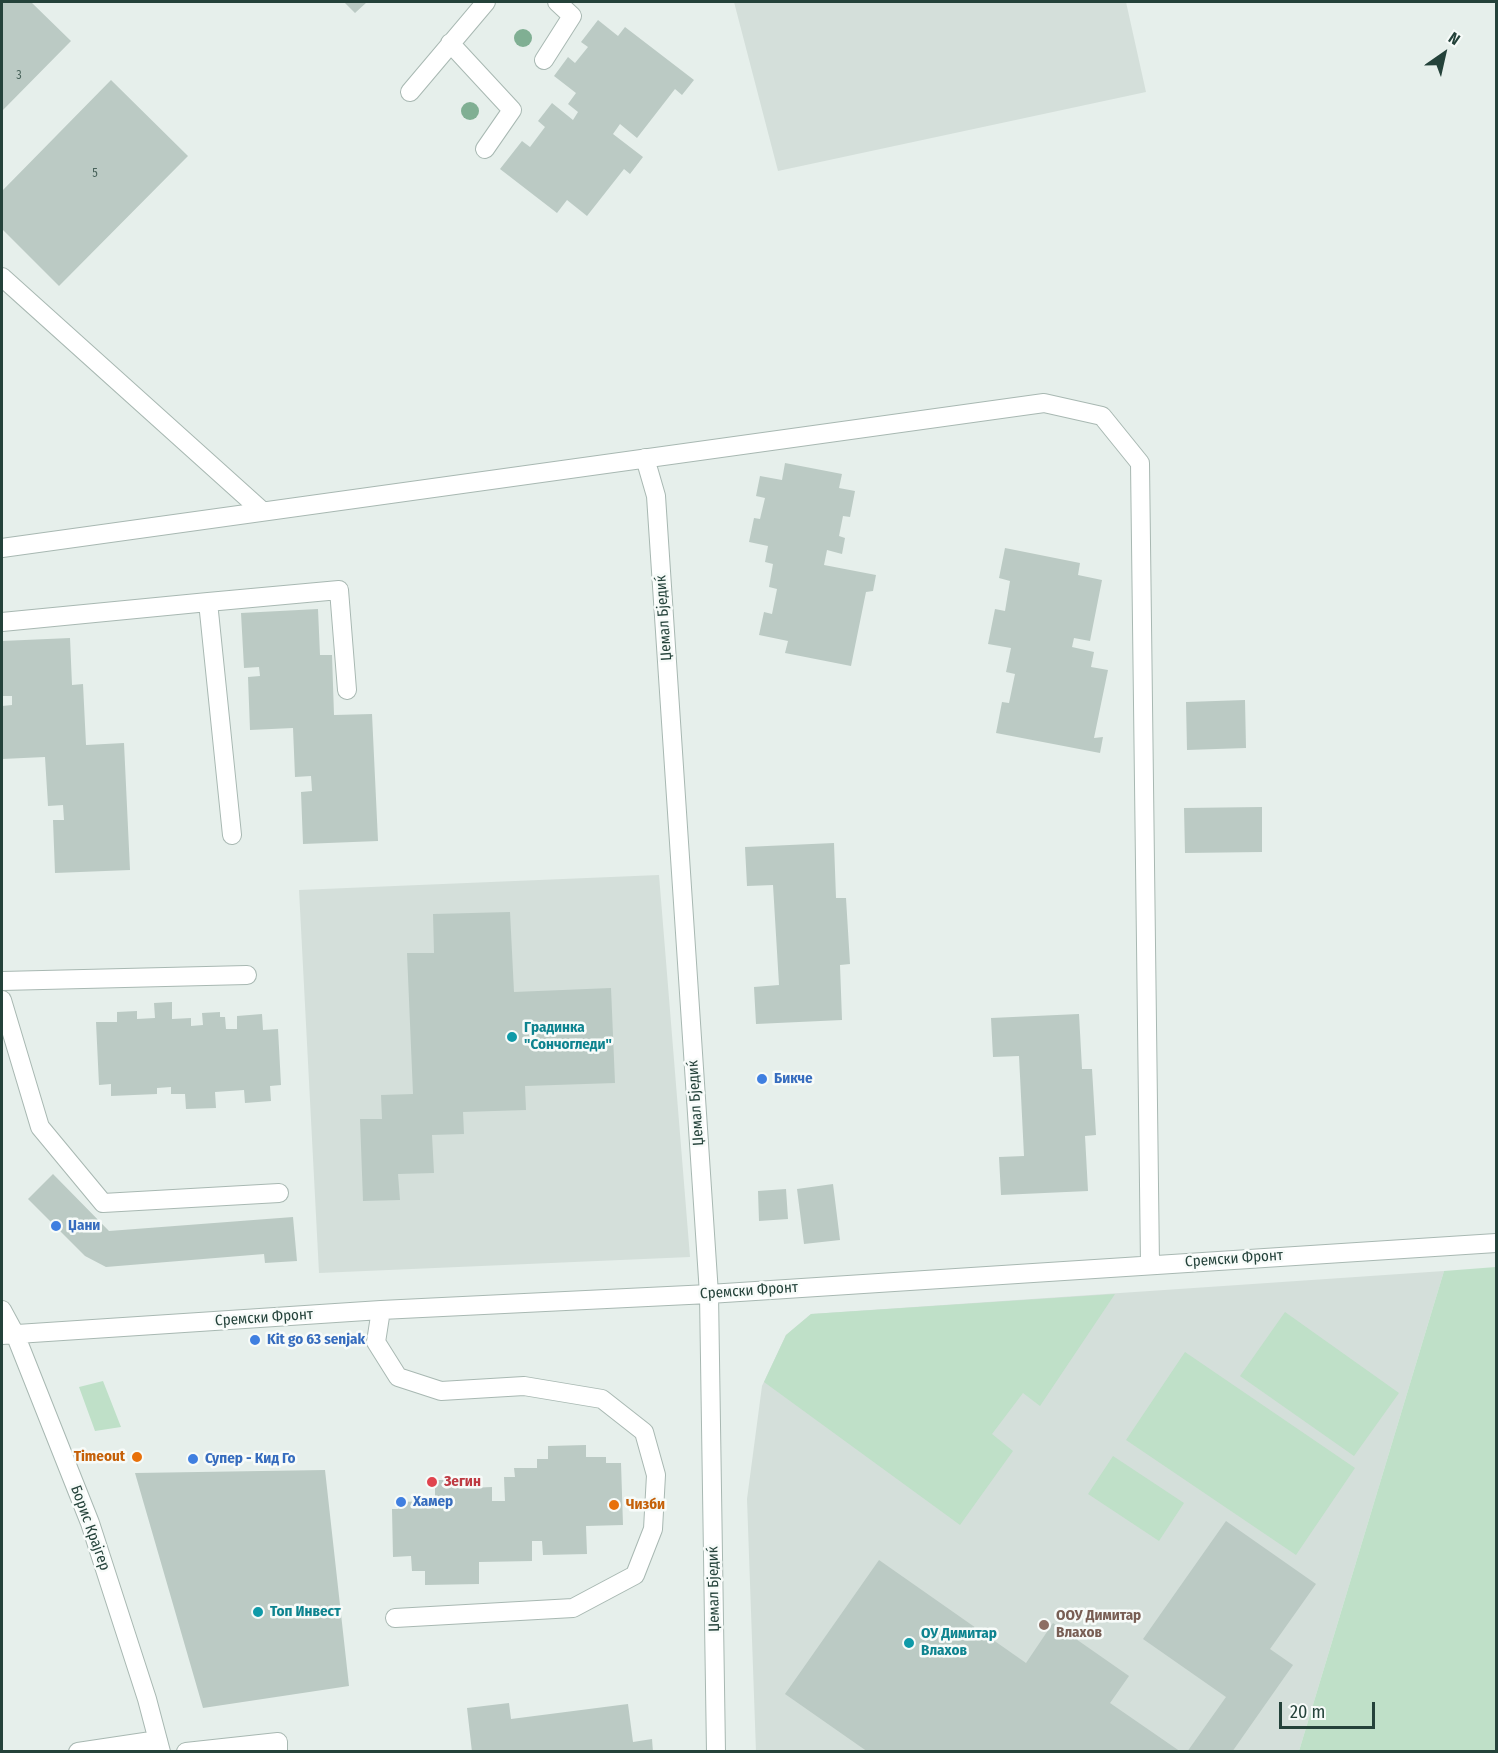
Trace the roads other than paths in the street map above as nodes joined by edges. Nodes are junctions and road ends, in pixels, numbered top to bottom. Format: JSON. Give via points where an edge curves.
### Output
{"nodes":[{"id":1,"x":486,"y":2,"type":"edge"},
{"id":2,"x":557,"y":2,"type":"edge"},
{"id":3,"x":450,"y":43,"type":"junction"},
{"id":4,"x":544,"y":60,"type":"dead end"},
{"id":5,"x":410,"y":92,"type":"dead end"},
{"id":6,"x":485,"y":149,"type":"dead end"},
{"id":7,"x":2,"y":277,"type":"edge"},
{"id":8,"x":645,"y":458,"type":"junction"},
{"id":9,"x":261,"y":510,"type":"junction"},
{"id":10,"x":2,"y":548,"type":"edge"},
{"id":11,"x":208,"y":602,"type":"junction"},
{"id":12,"x":2,"y":622,"type":"edge"},
{"id":13,"x":347,"y":690,"type":"dead end"},
{"id":14,"x":232,"y":835,"type":"dead end"},
{"id":15,"x":247,"y":975,"type":"dead end"},
{"id":16,"x":2,"y":981,"type":"edge"},
{"id":17,"x":2,"y":1000,"type":"edge"},
{"id":18,"x":279,"y":1192,"type":"dead end"},
{"id":19,"x":1497,"y":1243,"type":"edge"},
{"id":20,"x":1150,"y":1265,"type":"junction"},
{"id":21,"x":709,"y":1294,"type":"junction"},
{"id":22,"x":2,"y":1310,"type":"edge"},
{"id":23,"x":381,"y":1310,"type":"junction"},
{"id":24,"x":8,"y":1335,"type":"edge"},
{"id":25,"x":395,"y":1618,"type":"dead end"},
{"id":26,"x":159,"y":1746,"type":"edge"},
{"id":27,"x":78,"y":1752,"type":"edge"},
{"id":28,"x":186,"y":1752,"type":"edge"},
{"id":29,"x":278,"y":1752,"type":"edge"},
{"id":30,"x":716,"y":1752,"type":"edge"}],
"edges":[{"from":1,"to":3,"type":"street"},
{"from":2,"to":4,"type":"street","via":[[572,16]]},
{"from":3,"to":5,"type":"street"},
{"from":3,"to":6,"type":"street","via":[[512,110]]},
{"from":7,"to":9,"type":"street"},
{"from":8,"to":9,"type":"street"},
{"from":8,"to":20,"type":"street","via":[[1044,403],[1102,416],[1140,463]]},
{"from":8,"to":21,"type":"street","name":"Џемал Бједиќ","via":[[656,496]]},
{"from":9,"to":10,"type":"street"},
{"from":11,"to":12,"type":"street"},
{"from":11,"to":13,"type":"street","via":[[339,590]]},
{"from":11,"to":14,"type":"street"},
{"from":15,"to":16,"type":"street"},
{"from":17,"to":18,"type":"street","via":[[40,1127],[103,1203]]},
{"from":19,"to":20,"type":"street","name":"Сремски Фронт"},
{"from":20,"to":21,"type":"street","name":"Сремски Фронт"},
{"from":21,"to":23,"type":"street","name":"Сремски Фронт"},
{"from":21,"to":30,"type":"street","name":"Џемал Бједиќ"},
{"from":22,"to":24,"type":"street","name":"Борис Крајгер"},
{"from":23,"to":24,"type":"street","name":"Сремски Фронт"},
{"from":23,"to":25,"type":"street","via":[[376,1342],[398,1377],[441,1391],[524,1386],[602,1399],[644,1432],[656,1475],[653,1529],[636,1575],[573,1608]]},
{"from":24,"to":26,"type":"street","name":"Борис Крајгер","via":[[90,1523]]},
{"from":26,"to":27,"type":"street"},
{"from":28,"to":29,"type":"street","via":[[278,1742]]}]}
